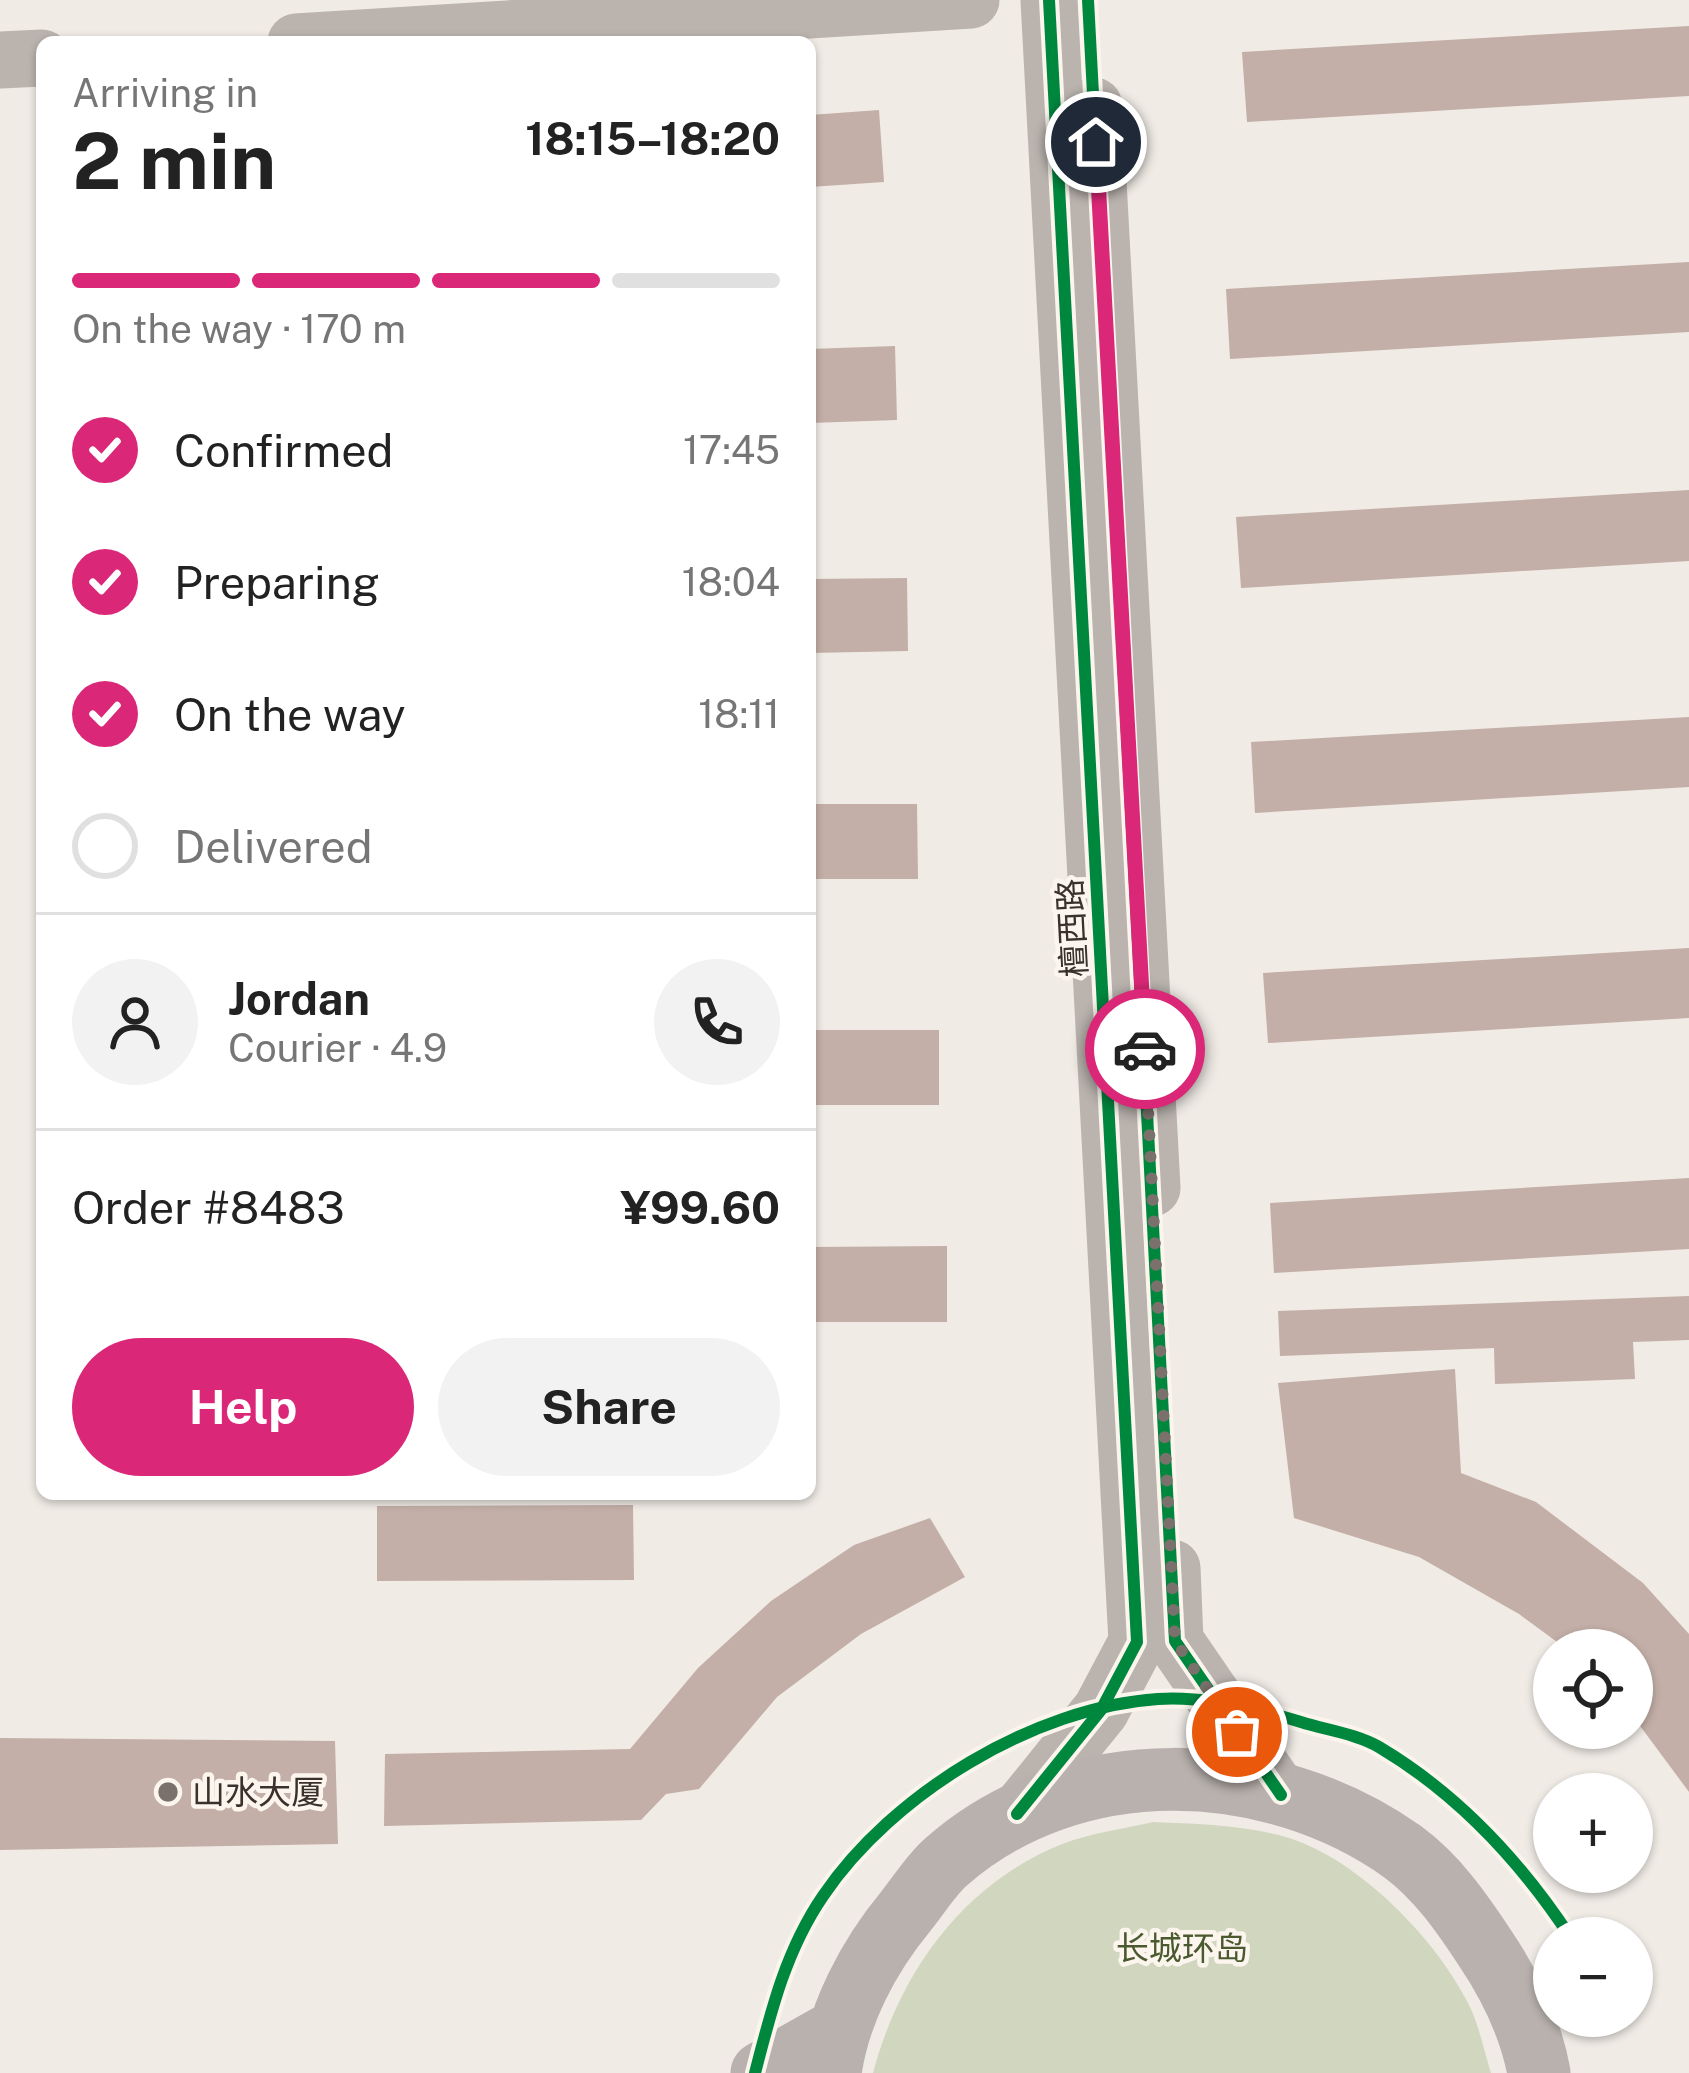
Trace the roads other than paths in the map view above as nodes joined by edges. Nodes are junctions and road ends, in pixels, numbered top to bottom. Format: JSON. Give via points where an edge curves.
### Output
{"nodes":[{"id":1,"x":971,"y":0,"type":"edge"},
{"id":2,"x":1048,"y":0,"type":"edge"},
{"id":3,"x":1088,"y":0,"type":"edge"},
{"id":4,"x":392,"y":36,"type":"edge"},
{"id":5,"x":36,"y":58,"type":"edge"},
{"id":6,"x":0,"y":60,"type":"edge"},
{"id":7,"x":1281,"y":1795,"type":"junction"},
{"id":8,"x":1017,"y":1814,"type":"junction"},
{"id":9,"x":833,"y":2053,"type":"edge"},
{"id":10,"x":1554,"y":2065,"type":"edge"},
{"id":11,"x":762,"y":2073,"type":"edge"}],
"edges":[{"from":1,"to":4,"type":"main road"},
{"from":2,"to":8,"type":"main road","name":"檀西路","via":[[1137,1642],[1101,1710]]},
{"from":3,"to":7,"type":"main road","name":"檀西路","via":[[1175,1641]]},
{"from":5,"to":6,"type":"main road"},
{"from":7,"to":8,"type":"main road","via":[[1213,1778],[1150,1781],[1088,1787]]},
{"from":7,"to":10,"type":"main road","via":[[1340,1816],[1405,1854],[1455,1902]]},
{"from":8,"to":9,"type":"main road","via":[[945,1862],[883,1939]]},
{"from":9,"to":11,"type":"main road"}]}
